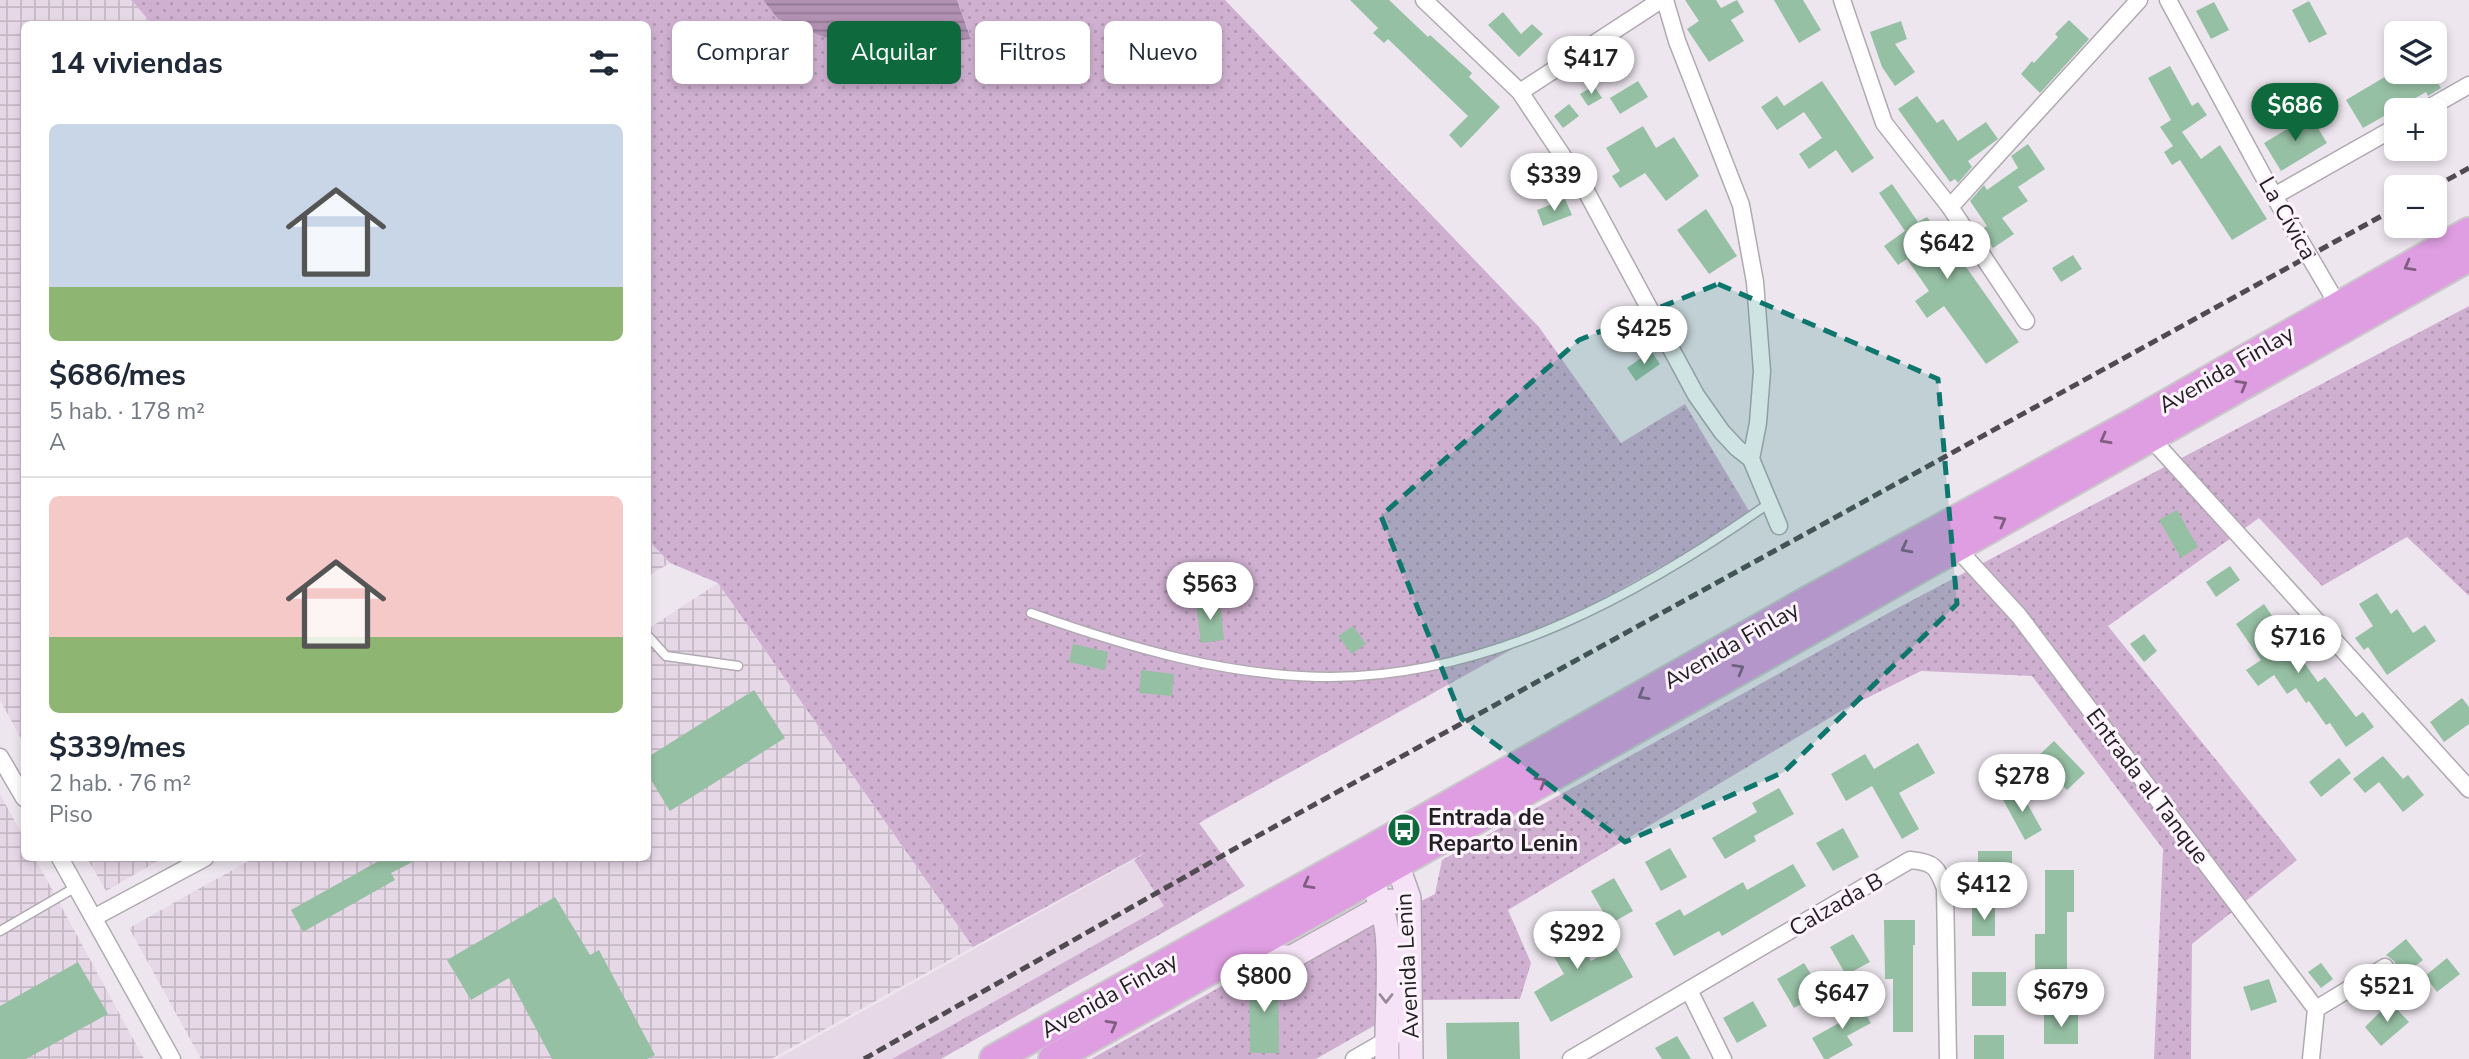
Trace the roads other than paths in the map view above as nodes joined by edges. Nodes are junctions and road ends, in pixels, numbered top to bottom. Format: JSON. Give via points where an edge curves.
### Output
{"nodes":[{"id":1,"x":1424,"y":0,"type":"edge"},
{"id":2,"x":1663,"y":0,"type":"edge"},
{"id":3,"x":1842,"y":0,"type":"edge"},
{"id":4,"x":2139,"y":0,"type":"edge"},
{"id":5,"x":2168,"y":0,"type":"edge"},
{"id":6,"x":2469,"y":85,"type":"edge"},
{"id":7,"x":1520,"y":92,"type":"junction"},
{"id":8,"x":2446,"y":98,"type":"edge"},
{"id":9,"x":2384,"y":134,"type":"edge"},
{"id":10,"x":2274,"y":196,"type":"junction"},
{"id":11,"x":1950,"y":206,"type":"junction"},
{"id":12,"x":2469,"y":232,"type":"edge"},
{"id":13,"x":2469,"y":257,"type":"edge"},
{"id":14,"x":2344,"y":315,"type":"junction"},
{"id":15,"x":2026,"y":321,"type":"dead end"},
{"id":16,"x":2143,"y":430,"type":"junction"},
{"id":17,"x":1751,"y":459,"type":"junction"},
{"id":18,"x":1768,"y":504,"type":"junction"},
{"id":19,"x":1779,"y":526,"type":"dead end"},
{"id":20,"x":1948,"y":538,"type":"junction"},
{"id":21,"x":1031,"y":613,"type":"dead end"},
{"id":22,"x":651,"y":639,"type":"edge"},
{"id":23,"x":738,"y":666,"type":"dead end"},
{"id":24,"x":0,"y":757,"type":"edge"},
{"id":25,"x":2469,"y":789,"type":"edge"},
{"id":26,"x":21,"y":793,"type":"edge"},
{"id":27,"x":1368,"y":851,"type":"junction"},
{"id":28,"x":62,"y":861,"type":"edge"},
{"id":29,"x":199,"y":861,"type":"edge"},
{"id":30,"x":1397,"y":864,"type":"junction"},
{"id":31,"x":1371,"y":879,"type":"junction"},
{"id":32,"x":77,"y":886,"type":"junction"},
{"id":33,"x":1407,"y":892,"type":"junction"},
{"id":34,"x":1382,"y":908,"type":"junction"},
{"id":35,"x":95,"y":917,"type":"junction"},
{"id":36,"x":0,"y":931,"type":"edge"},
{"id":37,"x":1233,"y":957,"type":"junction"},
{"id":38,"x":2385,"y":967,"type":"dead end"},
{"id":39,"x":1689,"y":990,"type":"junction"},
{"id":40,"x":2316,"y":1009,"type":"junction"},
{"id":41,"x":1411,"y":1026,"type":"junction"},
{"id":42,"x":1386,"y":1050,"type":"edge"},
{"id":43,"x":172,"y":1059,"type":"edge"},
{"id":44,"x":994,"y":1059,"type":"edge"},
{"id":45,"x":1053,"y":1059,"type":"edge"},
{"id":46,"x":1354,"y":1059,"type":"edge"},
{"id":47,"x":1412,"y":1059,"type":"edge"},
{"id":48,"x":1571,"y":1059,"type":"edge"},
{"id":49,"x":1723,"y":1059,"type":"edge"},
{"id":50,"x":1948,"y":1059,"type":"edge"},
{"id":51,"x":2311,"y":1059,"type":"edge"}],
"edges":[{"from":1,"to":7,"type":"street"},
{"from":2,"to":7,"type":"street"},
{"from":2,"to":17,"type":"street","via":[[1741,205],[1755,282],[1762,371]]},
{"from":3,"to":11,"type":"street","via":[[1884,123]]},
{"from":4,"to":11,"type":"street"},
{"from":5,"to":10,"type":"street","name":"La Cívica"},
{"from":6,"to":8,"type":"street"},
{"from":7,"to":17,"type":"street","via":[[1586,191],[1696,395],[1722,432]]},
{"from":9,"to":10,"type":"street"},
{"from":10,"to":14,"type":"street","name":"La Cívica"},
{"from":11,"to":15,"type":"street"},
{"from":12,"to":14,"type":"highway","name":"Avenida Finlay","one_way":true},
{"from":13,"to":14,"type":"highway","name":"Avenida Finlay"},
{"from":14,"to":16,"type":"highway","name":"Avenida Finlay"},
{"from":16,"to":20,"type":"highway","name":"Avenida Finlay"},
{"from":16,"to":25,"type":"street"},
{"from":17,"to":18,"type":"street"},
{"from":18,"to":19,"type":"street"},
{"from":18,"to":21,"type":"lane","via":[[1689,558],[1607,603],[1520,639],[1450,661],[1393,672],[1330,677],[1243,670],[1146,649]]},
{"from":20,"to":27,"type":"highway","name":"Avenida Finlay","one_way":true,"via":[[1804,603]]},
{"from":30,"to":20,"type":"highway","name":"Avenida Finlay","one_way":true},
{"from":20,"to":40,"type":"street","name":"Entrada al Tanque","via":[[2019,616]]},
{"from":22,"to":23,"type":"lane","via":[[666,656]]},
{"from":24,"to":26,"type":"street"},
{"from":27,"to":30,"type":"street","name":"Avenida Lenin"},
{"from":27,"to":31,"type":"street","name":"Avenida Lenin"},
{"from":27,"to":44,"type":"highway","name":"Avenida Finlay","one_way":true},
{"from":28,"to":32,"type":"street"},
{"from":29,"to":35,"type":"street"},
{"from":30,"to":31,"type":"highway","name":"Avenida Finlay"},
{"from":30,"to":33,"type":"street","name":"Avenida Lenin"},
{"from":31,"to":34,"type":"street","name":"Avenida Lenin"},
{"from":31,"to":37,"type":"highway","name":"Avenida Finlay"},
{"from":32,"to":35,"type":"street"},
{"from":32,"to":36,"type":"lane"},
{"from":33,"to":34,"type":"street"},
{"from":33,"to":41,"type":"street","name":"Avenida Lenin"},
{"from":34,"to":37,"type":"street","via":[[1292,957]]},
{"from":34,"to":42,"type":"street","name":"Avenida Lenin","one_way":true,"via":[[1387,933]]},
{"from":35,"to":43,"type":"street"},
{"from":45,"to":37,"type":"highway","name":"Avenida Finlay","one_way":true},
{"from":38,"to":40,"type":"street"},
{"from":39,"to":48,"type":"street","name":"Calzada B"},
{"from":39,"to":49,"type":"street"},
{"from":39,"to":50,"type":"street","name":"Calzada B","via":[[1910,860],[1926,862],[1938,870],[1945,888]]},
{"from":40,"to":51,"type":"street"},
{"from":41,"to":42,"type":"street"},
{"from":41,"to":47,"type":"street","name":"Avenida Lenin"},
{"from":42,"to":46,"type":"street"}]}
